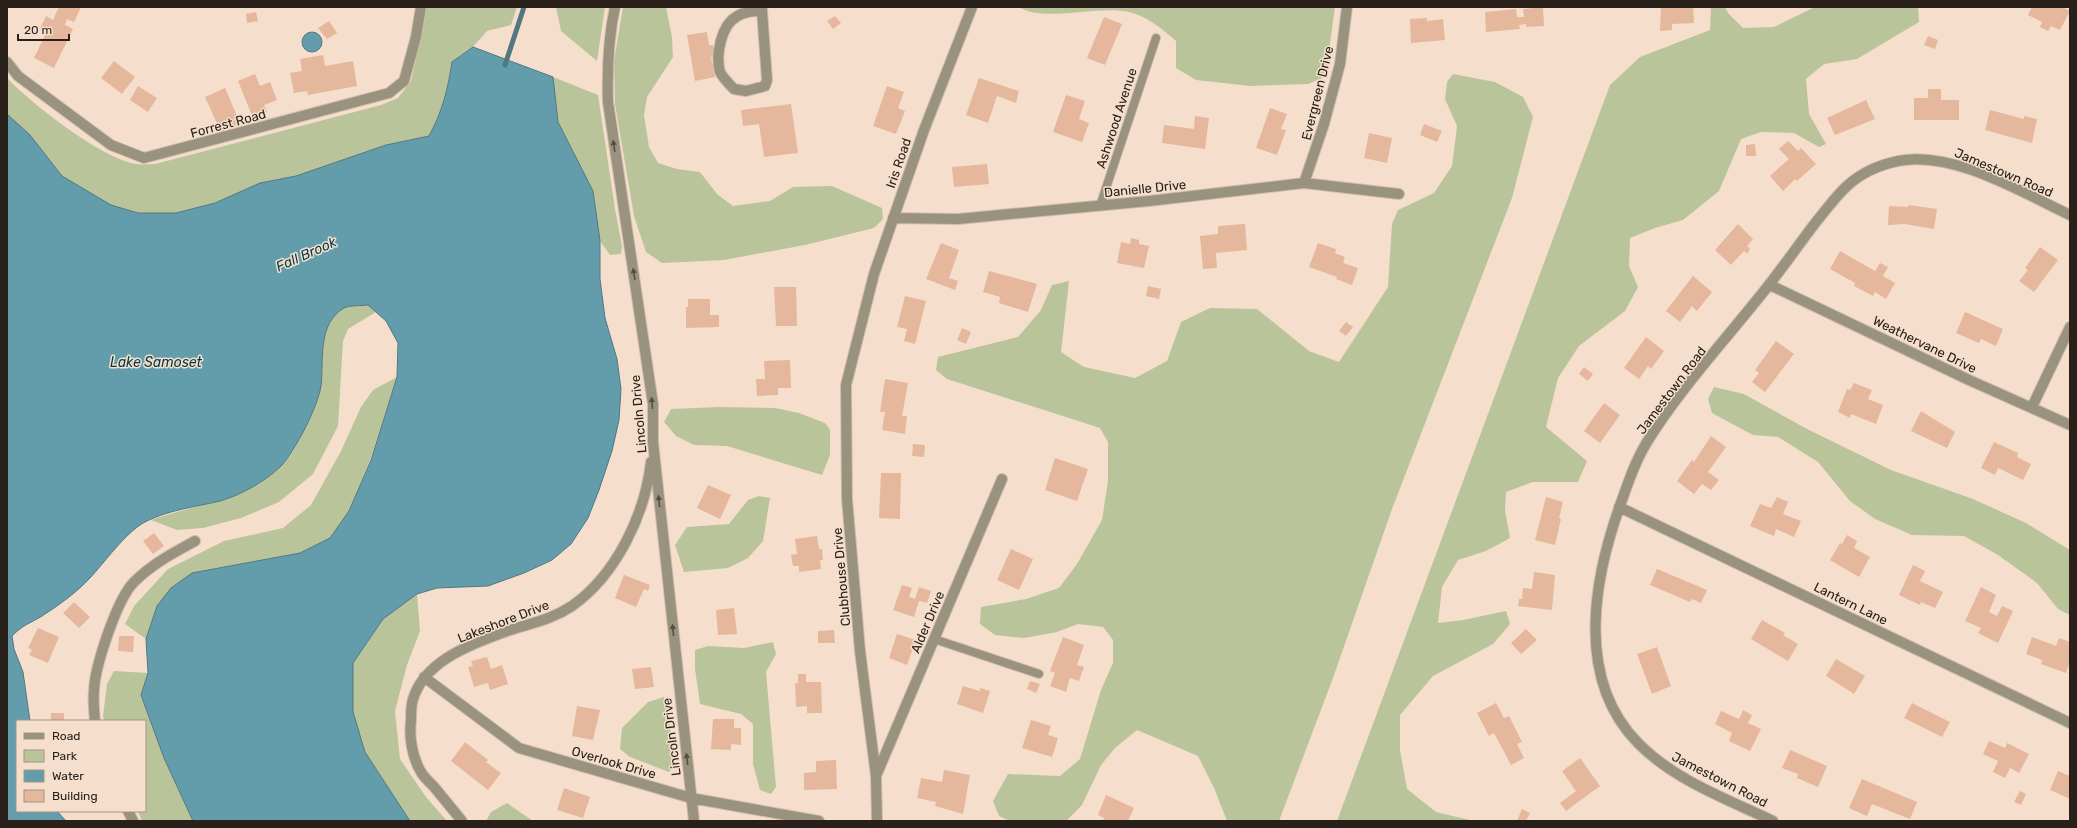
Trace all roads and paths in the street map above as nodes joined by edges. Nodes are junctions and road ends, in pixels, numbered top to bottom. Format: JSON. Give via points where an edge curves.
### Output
{"nodes":[{"id":1,"x":421,"y":7,"type":"edge"},
{"id":2,"x":615,"y":7,"type":"edge"},
{"id":3,"x":972,"y":7,"type":"edge"},
{"id":4,"x":1347,"y":7,"type":"edge"},
{"id":5,"x":762,"y":9,"type":"edge"},
{"id":6,"x":1156,"y":38,"type":"dead end"},
{"id":7,"x":7,"y":62,"type":"edge"},
{"id":8,"x":1304,"y":183,"type":"junction"},
{"id":9,"x":1399,"y":194,"type":"dead end"},
{"id":10,"x":1100,"y":206,"type":"junction"},
{"id":11,"x":2070,"y":215,"type":"edge"},
{"id":12,"x":893,"y":218,"type":"junction"},
{"id":13,"x":1770,"y":285,"type":"junction"},
{"id":14,"x":2070,"y":327,"type":"edge"},
{"id":15,"x":859,"y":331,"type":"joint"},
{"id":16,"x":2032,"y":407,"type":"junction"},
{"id":17,"x":2070,"y":424,"type":"edge"},
{"id":18,"x":653,"y":442,"type":"junction"},
{"id":19,"x":1002,"y":478,"type":"dead end"},
{"id":20,"x":1619,"y":507,"type":"junction"},
{"id":21,"x":195,"y":542,"type":"dead end"},
{"id":22,"x":934,"y":639,"type":"junction"},
{"id":23,"x":1039,"y":674,"type":"dead end"},
{"id":24,"x":424,"y":677,"type":"junction"},
{"id":25,"x":95,"y":720,"type":"edge"},
{"id":26,"x":2070,"y":723,"type":"edge"},
{"id":27,"x":876,"y":776,"type":"junction"},
{"id":28,"x":691,"y":798,"type":"junction"},
{"id":29,"x":128,"y":812,"type":"edge"},
{"id":30,"x":133,"y":821,"type":"edge"},
{"id":31,"x":462,"y":821,"type":"edge"},
{"id":32,"x":694,"y":821,"type":"edge"},
{"id":33,"x":819,"y":821,"type":"edge"},
{"id":34,"x":877,"y":821,"type":"edge"},
{"id":35,"x":1773,"y":821,"type":"edge"}],
"edges":[{"from":1,"to":7,"type":"street","name":"Forrest Road","via":[[404,81],[389,93],[144,158],[111,145],[18,76]]},
{"from":18,"to":2,"type":"street","name":"Lincoln Drive","one_way":true,"via":[[653,404],[608,102],[607,64]]},
{"from":3,"to":12,"type":"street","name":"Iris Road"},
{"from":4,"to":8,"type":"street","name":"Evergreen Drive","via":[[1340,64],[1324,124]]},
{"from":5,"to":5,"type":"street","via":[[767,80],[765,86],[746,91],[734,89],[723,77],[719,66],[723,30],[737,16]]},
{"from":6,"to":10,"type":"lane","name":"Ashwood Avenue"},
{"from":8,"to":9,"type":"street","name":"Danielle Drive"},
{"from":8,"to":10,"type":"street","name":"Danielle Drive"},
{"from":10,"to":12,"type":"street","name":"Danielle Drive","via":[[958,219]]},
{"from":11,"to":13,"type":"street","name":"Jamestown Road","via":[[1958,165],[1929,158],[1897,161],[1879,166],[1848,186],[1825,211]]},
{"from":12,"to":15,"type":"street","name":"Iris Road","via":[[874,274]]},
{"from":13,"to":16,"type":"street","name":"Weathervane Drive","via":[[1969,380]]},
{"from":13,"to":20,"type":"street","name":"Jamestown Road","via":[[1665,415],[1639,458]]},
{"from":14,"to":16,"type":"street"},
{"from":15,"to":27,"type":"street","name":"Clubhouse Drive","via":[[846,384],[845,461],[860,651]]},
{"from":16,"to":17,"type":"street","name":"Weathervane Drive"},
{"from":18,"to":24,"type":"street","name":"Lakeshore Drive","via":[[649,479],[637,516],[621,550],[600,582],[571,606],[537,624],[500,633],[465,647]]},
{"from":28,"to":18,"type":"street","name":"Lincoln Drive","one_way":true},
{"from":19,"to":22,"type":"street","name":"Alder Drive"},
{"from":20,"to":26,"type":"street","name":"Lantern Lane"},
{"from":20,"to":35,"type":"street","name":"Jamestown Road","via":[[1598,584],[1595,619],[1598,659],[1612,706],[1636,742],[1658,761],[1684,778]]},
{"from":21,"to":25,"type":"street","via":[[162,558],[133,583],[114,616],[102,652],[94,689]]},
{"from":22,"to":23,"type":"lane"},
{"from":22,"to":27,"type":"street","name":"Alder Drive"},
{"from":24,"to":28,"type":"street","name":"Overlook Drive","via":[[519,748]]},
{"from":24,"to":31,"type":"street","name":"Lakeshore Drive","via":[[413,699],[409,736],[421,772]]},
{"from":27,"to":34,"type":"street","name":"Clubhouse Drive"},
{"from":28,"to":32,"type":"street","name":"Lincoln Drive"},
{"from":28,"to":33,"type":"street","name":"Overlook Drive"},
{"from":29,"to":30,"type":"street"}]}
